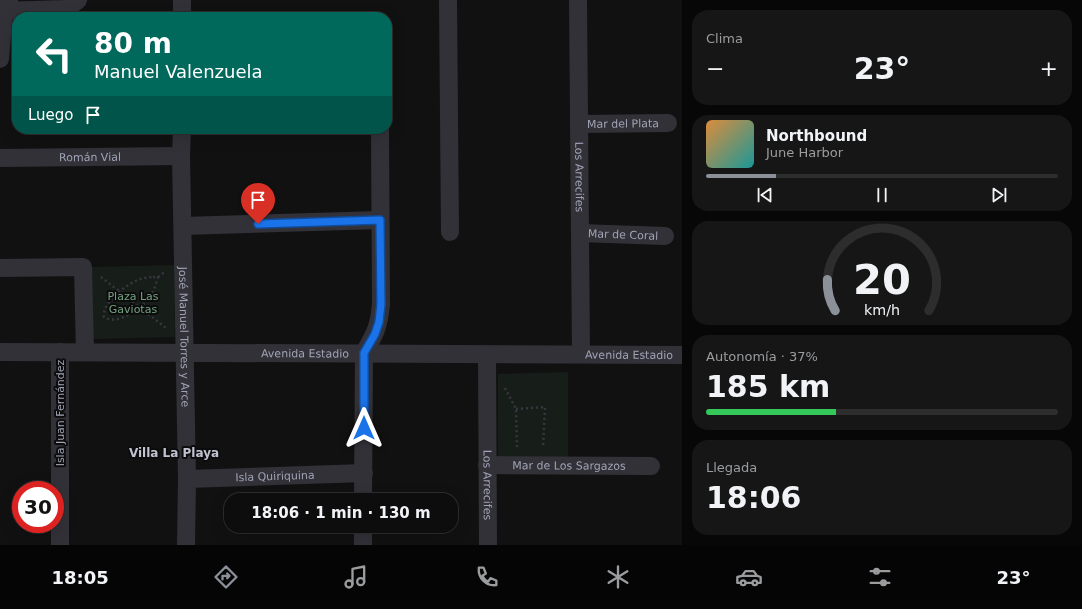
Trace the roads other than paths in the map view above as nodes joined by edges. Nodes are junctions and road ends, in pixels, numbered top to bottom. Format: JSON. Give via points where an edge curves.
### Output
{"nodes":[{"id":1,"x":78,"y":0,"type":"edge"},
{"id":2,"x":182,"y":0,"type":"edge"},
{"id":3,"x":448,"y":0,"type":"edge"},
{"id":4,"x":578,"y":0,"type":"edge"},
{"id":5,"x":4,"y":8,"type":"edge"},
{"id":6,"x":182,"y":12,"type":"edge"},
{"id":7,"x":0,"y":60,"type":"edge"},
{"id":8,"x":668,"y":123,"type":"dead end"},
{"id":9,"x":579,"y":124,"type":"junction"},
{"id":10,"x":182,"y":134,"type":"edge"},
{"id":11,"x":380,"y":134,"type":"edge"},
{"id":12,"x":181,"y":156,"type":"junction"},
{"id":13,"x":0,"y":158,"type":"edge"},
{"id":14,"x":380,"y":220,"type":"junction"},
{"id":15,"x":183,"y":226,"type":"junction"},
{"id":16,"x":450,"y":232,"type":"dead end"},
{"id":17,"x":580,"y":233,"type":"junction"},
{"id":18,"x":666,"y":236,"type":"dead end"},
{"id":19,"x":0,"y":268,"type":"edge"},
{"id":20,"x":0,"y":352,"type":"edge"},
{"id":21,"x":60,"y":352,"type":"junction"},
{"id":22,"x":85,"y":352,"type":"junction"},
{"id":23,"x":185,"y":352,"type":"junction"},
{"id":24,"x":364,"y":353,"type":"junction"},
{"id":25,"x":487,"y":354,"type":"junction"},
{"id":26,"x":581,"y":354,"type":"junction"},
{"id":27,"x":682,"y":355,"type":"edge"},
{"id":28,"x":487,"y":465,"type":"junction"},
{"id":29,"x":651,"y":466,"type":"dead end"},
{"id":30,"x":364,"y":473,"type":"junction"},
{"id":31,"x":187,"y":479,"type":"junction"},
{"id":32,"x":363,"y":493,"type":"edge"},
{"id":33,"x":363,"y":533,"type":"edge"},
{"id":34,"x":60,"y":545,"type":"edge"},
{"id":35,"x":186,"y":545,"type":"edge"},
{"id":36,"x":363,"y":545,"type":"edge"},
{"id":37,"x":488,"y":545,"type":"edge"}],
"edges":[{"from":1,"to":5,"type":"street","via":[[66,9]]},
{"from":2,"to":6,"type":"street"},
{"from":3,"to":16,"type":"street"},
{"from":4,"to":9,"type":"street","name":"Los Arrecifes"},
{"from":5,"to":7,"type":"street"},
{"from":8,"to":9,"type":"street","name":"Mar del Plata"},
{"from":9,"to":17,"type":"street","name":"Los Arrecifes"},
{"from":10,"to":12,"type":"street","name":"José Manuel Torres y Arce"},
{"from":11,"to":14,"type":"street"},
{"from":12,"to":13,"type":"street","name":"Román Vial"},
{"from":12,"to":15,"type":"street","name":"José Manuel Torres y Arce"},
{"from":14,"to":15,"type":"street"},
{"from":14,"to":24,"type":"street","via":[[379,322]]},
{"from":15,"to":23,"type":"street","name":"José Manuel Torres y Arce"},
{"from":17,"to":18,"type":"street","name":"Mar de Coral"},
{"from":17,"to":26,"type":"street","name":"Los Arrecifes"},
{"from":19,"to":22,"type":"street","via":[[83,267]]},
{"from":20,"to":21,"type":"street","name":"Avenida Estadio"},
{"from":21,"to":22,"type":"street","name":"Avenida Estadio"},
{"from":21,"to":34,"type":"street","name":"Isla Juan Fernández"},
{"from":22,"to":23,"type":"street","name":"Avenida Estadio"},
{"from":23,"to":24,"type":"street","name":"Avenida Estadio"},
{"from":23,"to":31,"type":"street","name":"José Manuel Torres y Arce"},
{"from":24,"to":25,"type":"street","name":"Avenida Estadio"},
{"from":24,"to":30,"type":"street"},
{"from":25,"to":26,"type":"street","name":"Avenida Estadio"},
{"from":25,"to":28,"type":"street","name":"Los Arrecifes"},
{"from":26,"to":27,"type":"street","name":"Avenida Estadio"},
{"from":28,"to":29,"type":"street","name":"Mar de Los Sargazos"},
{"from":28,"to":37,"type":"street","name":"Los Arrecifes"},
{"from":30,"to":31,"type":"street","name":"Isla Quiriquina"},
{"from":30,"to":32,"type":"street"},
{"from":31,"to":35,"type":"street","name":"José Manuel Torres y Arce"},
{"from":33,"to":36,"type":"street"}]}
